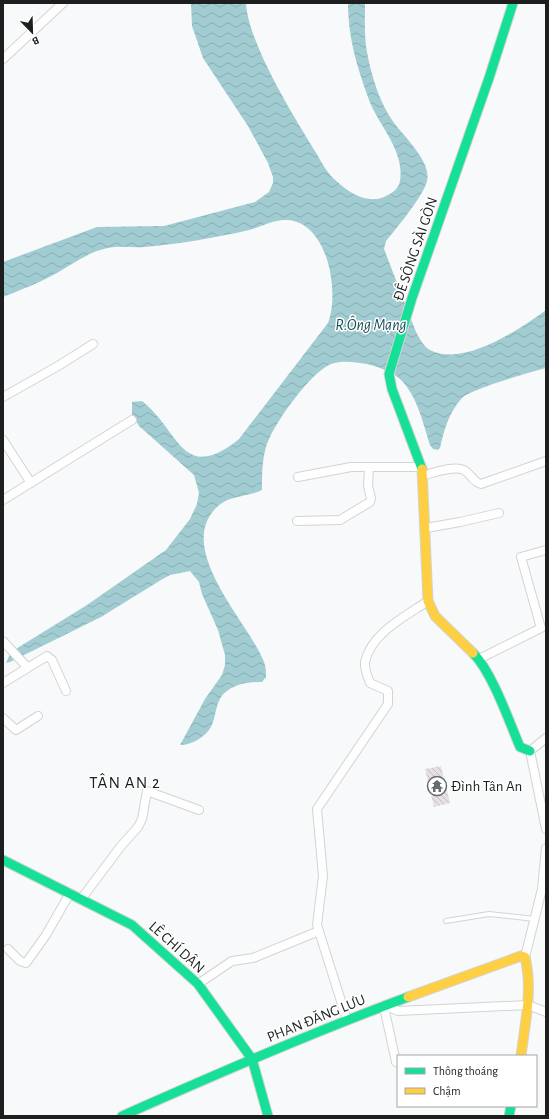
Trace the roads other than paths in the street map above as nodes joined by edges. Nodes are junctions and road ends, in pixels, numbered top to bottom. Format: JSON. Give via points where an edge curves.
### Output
{"nodes":[{"id":1,"x":63,"y":3,"type":"edge"},
{"id":2,"x":513,"y":3,"type":"edge"},
{"id":3,"x":3,"y":59,"type":"edge"},
{"id":4,"x":93,"y":344,"type":"dead end"},
{"id":5,"x":3,"y":396,"type":"edge"},
{"id":6,"x":132,"y":420,"type":"dead end"},
{"id":7,"x":3,"y":440,"type":"edge"},
{"id":8,"x":546,"y":461,"type":"edge"},
{"id":9,"x":369,"y":467,"type":"junction"},
{"id":10,"x":423,"y":471,"type":"junction"},
{"id":11,"x":298,"y":477,"type":"dead end"},
{"id":12,"x":30,"y":483,"type":"junction"},
{"id":13,"x":3,"y":500,"type":"edge"},
{"id":14,"x":499,"y":513,"type":"dead end"},
{"id":15,"x":297,"y":521,"type":"dead end"},
{"id":16,"x":426,"y":528,"type":"junction"},
{"id":17,"x":546,"y":550,"type":"edge"},
{"id":18,"x":428,"y":600,"type":"junction"},
{"id":19,"x":3,"y":641,"type":"edge"},
{"id":20,"x":479,"y":659,"type":"junction"},
{"id":21,"x":27,"y":667,"type":"junction"},
{"id":22,"x":3,"y":683,"type":"edge"},
{"id":23,"x":66,"y":691,"type":"dead end"},
{"id":24,"x":38,"y":716,"type":"dead end"},
{"id":25,"x":3,"y":718,"type":"edge"},
{"id":26,"x":546,"y":738,"type":"edge"},
{"id":27,"x":530,"y":751,"type":"junction"},
{"id":28,"x":199,"y":810,"type":"dead end"},
{"id":29,"x":546,"y":828,"type":"edge"},
{"id":30,"x":546,"y":848,"type":"edge"},
{"id":31,"x":3,"y":860,"type":"edge"},
{"id":32,"x":544,"y":890,"type":"edge"},
{"id":33,"x":70,"y":893,"type":"junction"},
{"id":34,"x":82,"y":898,"type":"junction"},
{"id":35,"x":536,"y":919,"type":"junction"},
{"id":36,"x":446,"y":921,"type":"dead end"},
{"id":37,"x":319,"y":932,"type":"junction"},
{"id":38,"x":8,"y":949,"type":"dead end"},
{"id":39,"x":525,"y":957,"type":"junction"},
{"id":40,"x":198,"y":984,"type":"junction"},
{"id":41,"x":528,"y":1005,"type":"junction"},
{"id":42,"x":385,"y":1007,"type":"junction"},
{"id":43,"x":546,"y":1012,"type":"edge"},
{"id":44,"x":347,"y":1020,"type":"junction"},
{"id":45,"x":521,"y":1055,"type":"edge"},
{"id":46,"x":252,"y":1059,"type":"junction"},
{"id":47,"x":396,"y":1062,"type":"dead end"},
{"id":48,"x":122,"y":1116,"type":"edge"},
{"id":49,"x":268,"y":1116,"type":"edge"}],
"edges":[{"from":1,"to":3,"type":"street"},
{"from":2,"to":10,"type":"street","name":"ĐÊ SÔNG SÀI GÒN","via":[[389,374],[392,389]]},
{"from":4,"to":5,"type":"street"},
{"from":6,"to":12,"type":"street"},
{"from":7,"to":12,"type":"street"},
{"from":8,"to":10,"type":"street","via":[[482,484],[457,468]]},
{"from":9,"to":10,"type":"street"},
{"from":9,"to":11,"type":"street","via":[[351,467]]},
{"from":9,"to":15,"type":"street","via":[[370,502],[340,520]]},
{"from":10,"to":16,"type":"street","name":"ĐÊ SÔNG SÀI GÒN"},
{"from":12,"to":13,"type":"street"},
{"from":14,"to":16,"type":"street"},
{"from":16,"to":18,"type":"street","name":"ĐÊ SÔNG SÀI GÒN"},
{"from":17,"to":20,"type":"street","via":[[521,558],[541,628]]},
{"from":18,"to":20,"type":"street","via":[[435,616]]},
{"from":18,"to":37,"type":"street","via":[[394,624],[379,638],[368,654],[365,664],[370,683],[388,691],[388,704],[316,809],[323,876],[317,919]]},
{"from":19,"to":21,"type":"street"},
{"from":20,"to":27,"type":"street","via":[[520,747]]},
{"from":21,"to":22,"type":"street"},
{"from":21,"to":23,"type":"street","via":[[47,656],[52,660]]},
{"from":24,"to":25,"type":"street","via":[[16,730]]},
{"from":26,"to":27,"type":"street"},
{"from":27,"to":29,"type":"street"},
{"from":28,"to":34,"type":"street","via":[[147,791],[138,827]]},
{"from":30,"to":32,"type":"street"},
{"from":31,"to":33,"type":"street","name":"LÊ CHÍ DÂN"},
{"from":32,"to":35,"type":"street"},
{"from":33,"to":34,"type":"street","name":"LÊ CHÍ DÂN"},
{"from":33,"to":38,"type":"street","via":[[46,935],[26,963],[20,961]]},
{"from":34,"to":40,"type":"street","name":"LÊ CHÍ DÂN","via":[[132,925]]},
{"from":35,"to":36,"type":"lane","via":[[489,914]]},
{"from":35,"to":39,"type":"street"},
{"from":37,"to":40,"type":"street","via":[[253,958],[232,962]]},
{"from":37,"to":44,"type":"street"},
{"from":39,"to":41,"type":"street"},
{"from":39,"to":42,"type":"street","name":"PHAN ĐĂNG LƯU","via":[[521,956]]},
{"from":40,"to":46,"type":"street","name":"LÊ CHÍ DÂN"},
{"from":41,"to":42,"type":"street","via":[[398,1011]]},
{"from":41,"to":43,"type":"street"},
{"from":41,"to":45,"type":"street"},
{"from":42,"to":44,"type":"street","name":"PHAN ĐĂNG LƯU"},
{"from":42,"to":47,"type":"street"},
{"from":44,"to":46,"type":"street","name":"PHAN ĐĂNG LƯU"},
{"from":46,"to":48,"type":"street","name":"PHAN ĐĂNG LƯU"},
{"from":46,"to":49,"type":"street","name":"LÊ CHÍ DÂN"}]}
